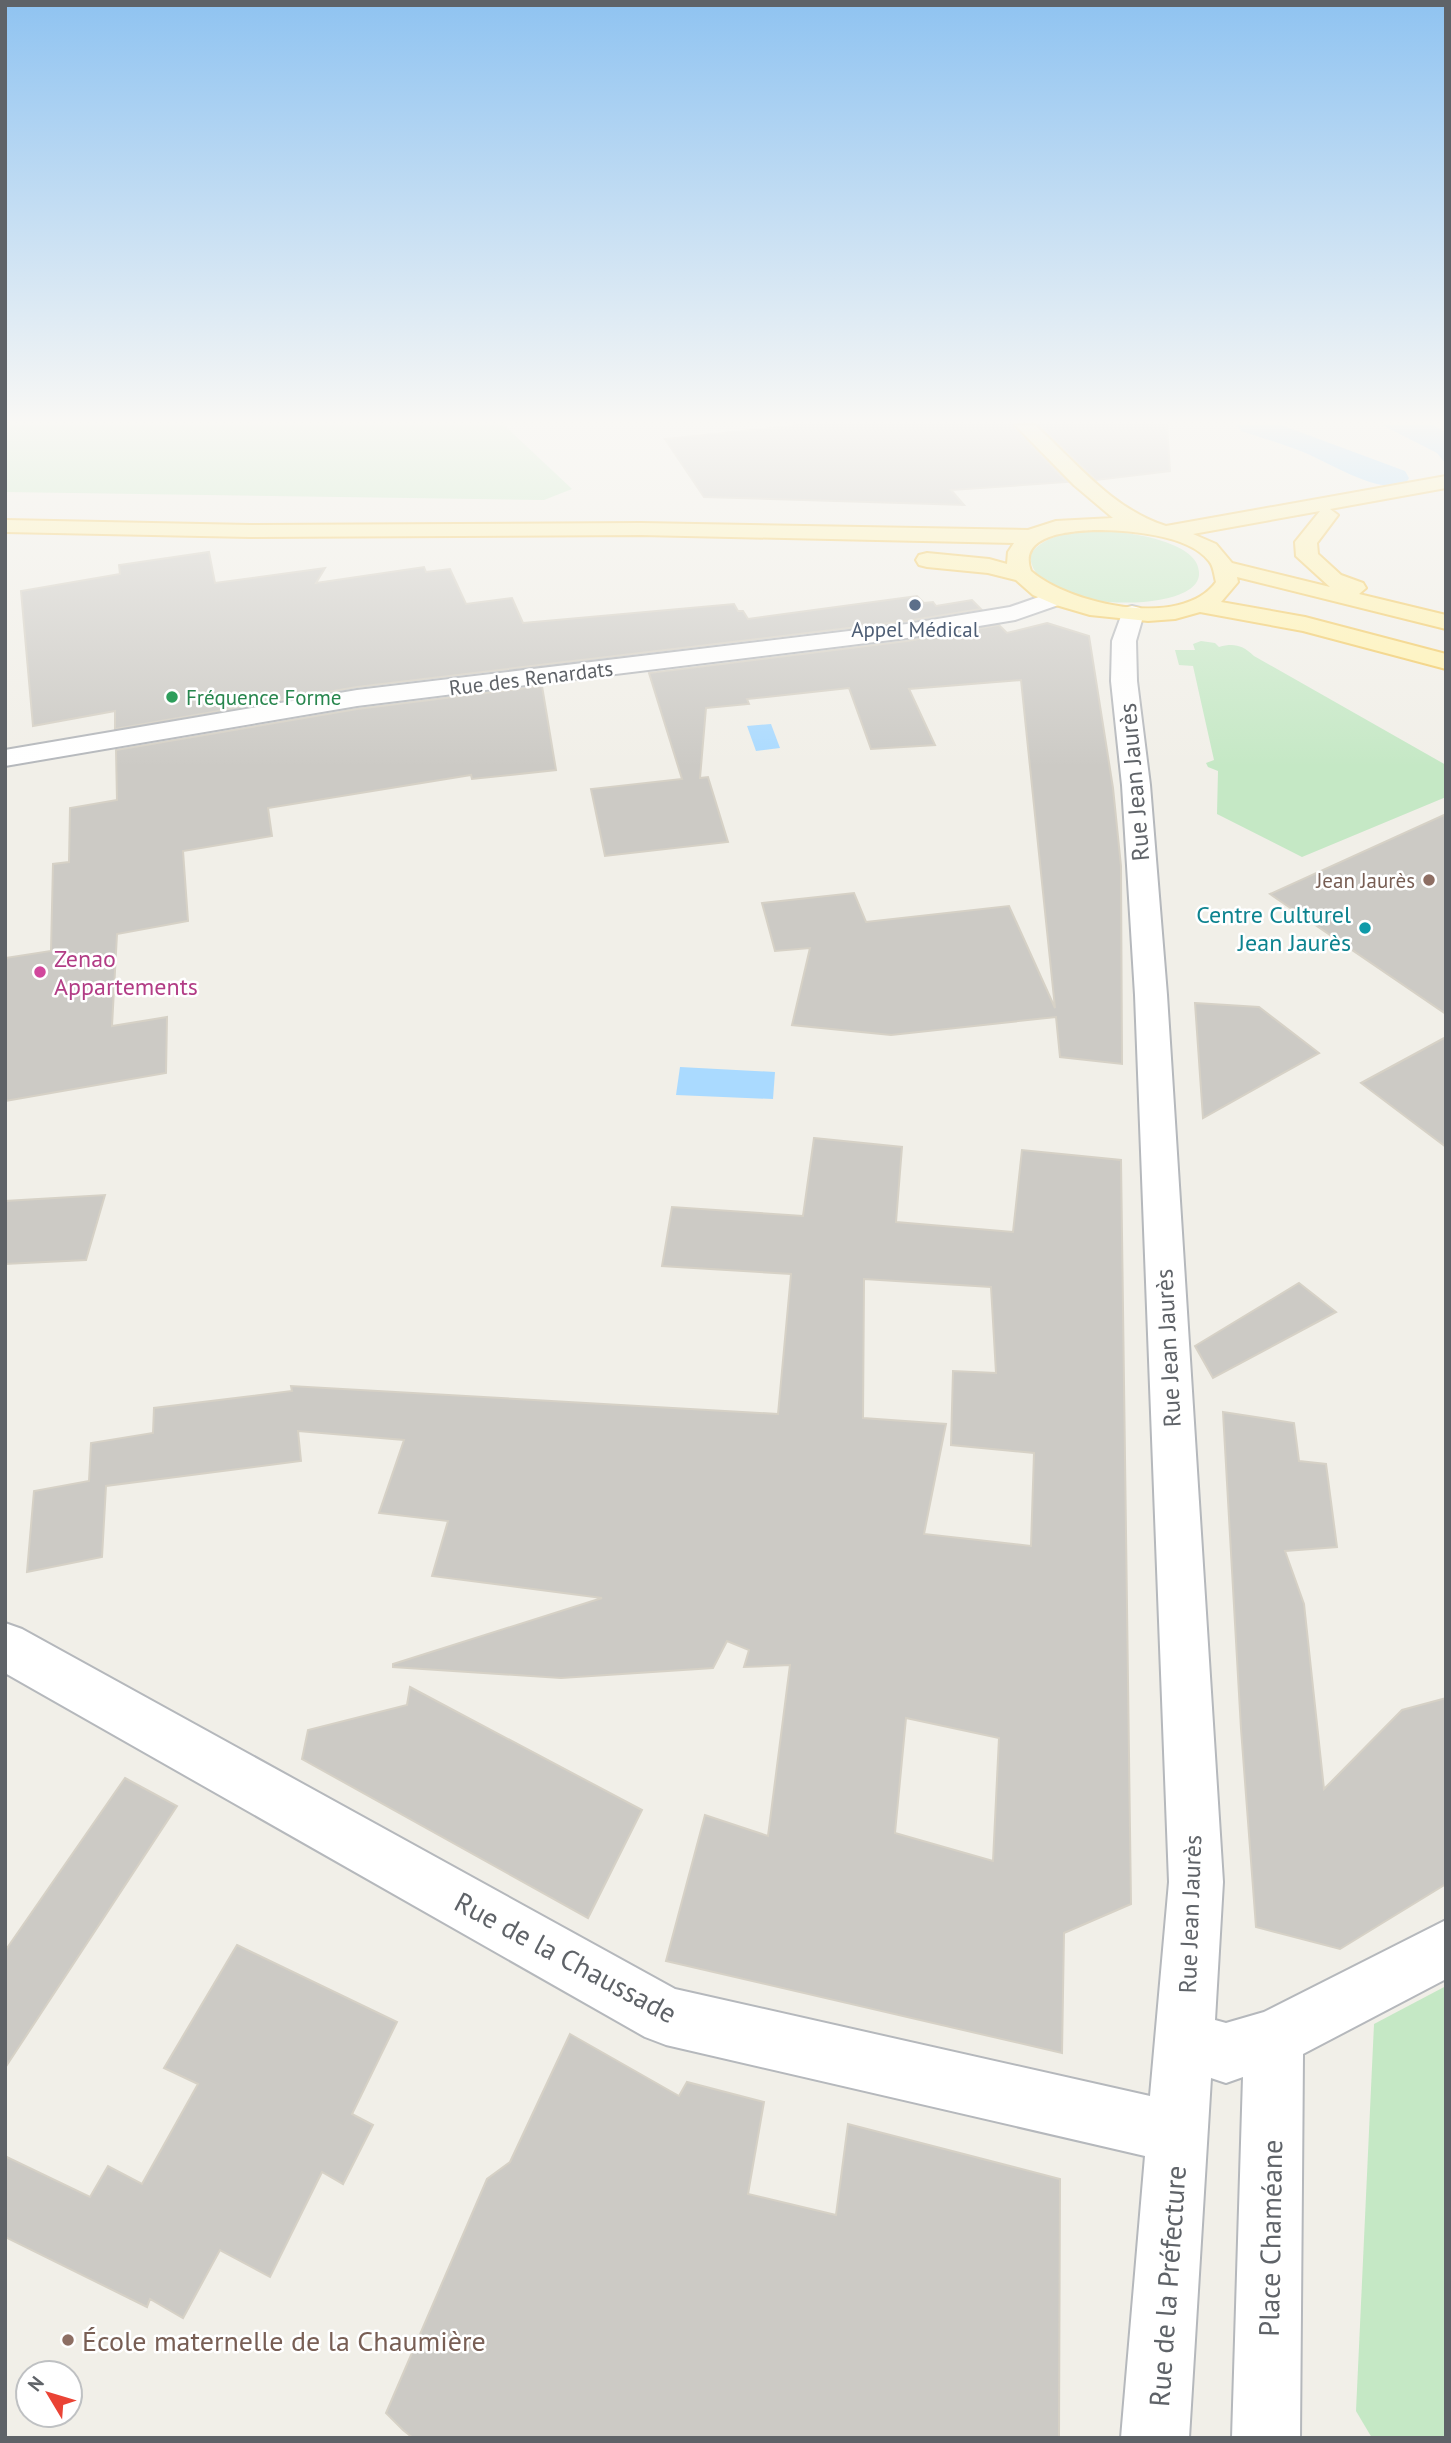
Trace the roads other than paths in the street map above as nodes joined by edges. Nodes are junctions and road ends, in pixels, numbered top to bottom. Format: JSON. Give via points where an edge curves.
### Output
{"nodes":[{"id":1,"x":445,"y":539,"type":"edge"},
{"id":2,"x":1031,"y":539,"type":"edge"},
{"id":3,"x":1186,"y":539,"type":"edge"},
{"id":4,"x":1256,"y":539,"type":"edge"},
{"id":5,"x":1308,"y":539,"type":"edge"},
{"id":6,"x":881,"y":555,"type":"dead end"},
{"id":7,"x":907,"y":558,"type":"dead end"},
{"id":8,"x":1223,"y":563,"type":"junction"},
{"id":9,"x":1023,"y":575,"type":"junction"},
{"id":10,"x":1056,"y":598,"type":"junction"},
{"id":11,"x":1198,"y":605,"type":"junction"},
{"id":12,"x":1132,"y":613,"type":"junction"},
{"id":13,"x":1446,"y":622,"type":"edge"},
{"id":14,"x":1446,"y":662,"type":"edge"},
{"id":15,"x":5,"y":758,"type":"edge"},
{"id":16,"x":5,"y":1646,"type":"edge"},
{"id":17,"x":1446,"y":1948,"type":"edge"},
{"id":18,"x":1274,"y":2038,"type":"junction"},
{"id":19,"x":1184,"y":2040,"type":"junction"},
{"id":20,"x":1179,"y":2133,"type":"junction"},
{"id":21,"x":1155,"y":2438,"type":"edge"},
{"id":22,"x":1266,"y":2438,"type":"edge"}],
"edges":[{"from":1,"to":6,"type":"main road"},
{"from":2,"to":9,"type":"main road","via":[[1020,548],[1017,561]]},
{"from":3,"to":8,"type":"main road"},
{"from":4,"to":8,"type":"main road"},
{"from":5,"to":13,"type":"main road","via":[[1307,556],[1333,580]]},
{"from":7,"to":9,"type":"main road","via":[[970,563]]},
{"from":8,"to":11,"type":"main road","via":[[1227,582],[1217,595]]},
{"from":8,"to":13,"type":"main road"},
{"from":9,"to":10,"type":"main road"},
{"from":10,"to":12,"type":"main road"},
{"from":10,"to":15,"type":"street","name":"Rue des Renardats","via":[[1014,613],[907,631],[358,698]]},
{"from":11,"to":12,"type":"main road"},
{"from":11,"to":14,"type":"main road","via":[[1305,624]]},
{"from":12,"to":19,"type":"street","name":"Rue Jean Jaurès","via":[[1124,641],[1124,681],[1151,995],[1196,1882]]},
{"from":16,"to":20,"type":"street","name":"Rue de la Chaussade","via":[[666,2016]]},
{"from":17,"to":18,"type":"street"},
{"from":18,"to":19,"type":"street","via":[[1226,2053]]},
{"from":18,"to":22,"type":"street","name":"Place Chaméane"},
{"from":19,"to":20,"type":"street"},
{"from":20,"to":21,"type":"street","name":"Rue de la Préfecture"}]}
